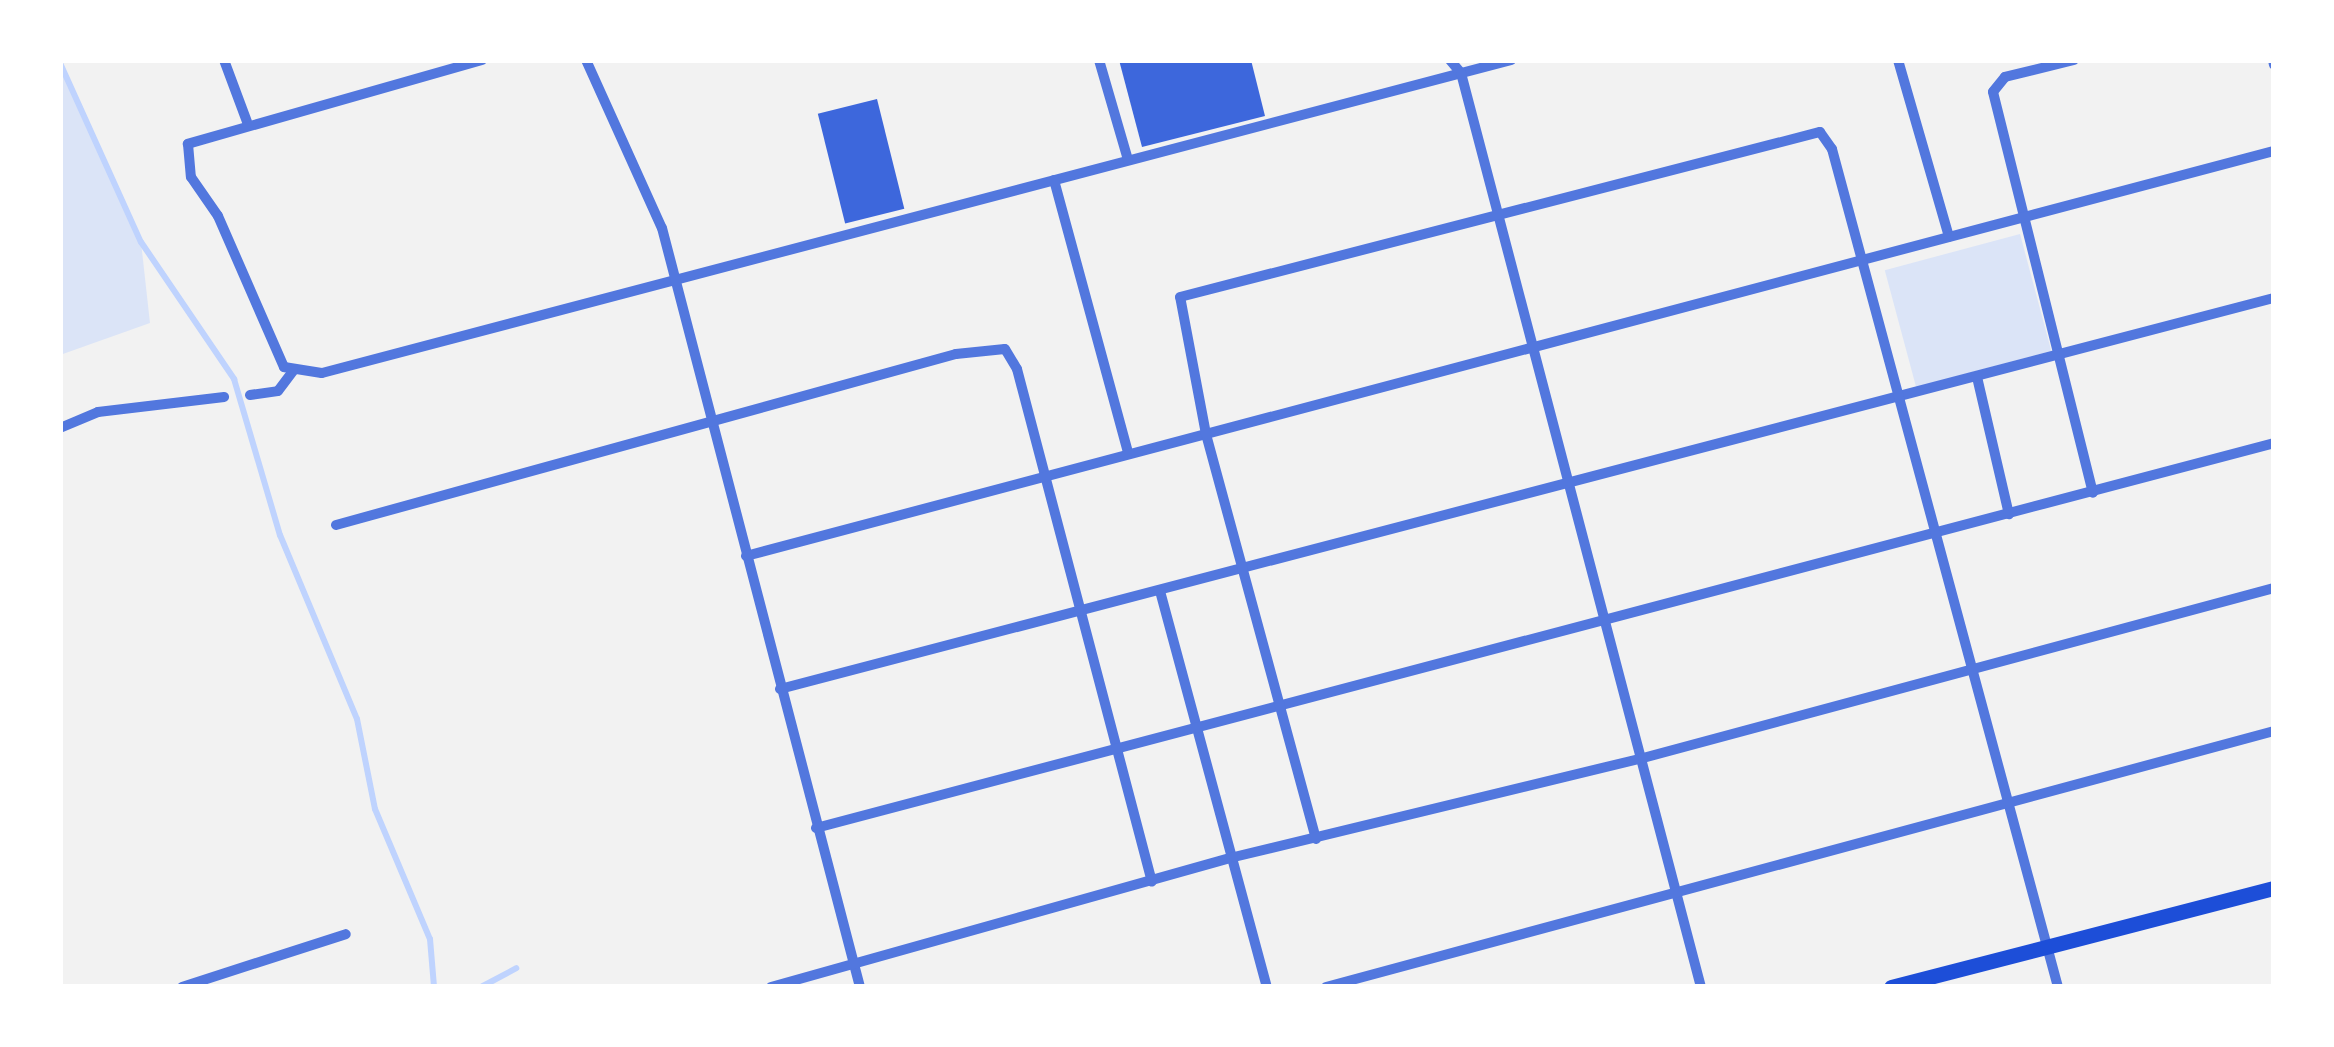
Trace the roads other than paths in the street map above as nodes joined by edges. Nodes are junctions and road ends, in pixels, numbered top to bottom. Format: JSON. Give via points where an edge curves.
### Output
{"nodes":[{"id":1,"x":224,"y":60,"type":"edge"},
{"id":2,"x":482,"y":60,"type":"edge"},
{"id":3,"x":586,"y":60,"type":"edge"},
{"id":4,"x":1100,"y":60,"type":"edge"},
{"id":5,"x":1450,"y":60,"type":"edge"},
{"id":6,"x":1511,"y":60,"type":"edge"},
{"id":7,"x":1898,"y":60,"type":"edge"},
{"id":8,"x":2074,"y":60,"type":"edge"},
{"id":9,"x":1461,"y":74,"type":"junction"},
{"id":10,"x":247,"y":122,"type":"junction"},
{"id":11,"x":2274,"y":151,"type":"edge"},
{"id":12,"x":1129,"y":160,"type":"junction"},
{"id":13,"x":1054,"y":180,"type":"junction"},
{"id":14,"x":1496,"y":213,"type":"junction"},
{"id":15,"x":2023,"y":218,"type":"junction"},
{"id":16,"x":1948,"y":237,"type":"junction"},
{"id":17,"x":1862,"y":262,"type":"junction"},
{"id":18,"x":677,"y":278,"type":"junction"},
{"id":19,"x":2274,"y":298,"type":"edge"},
{"id":20,"x":1534,"y":347,"type":"junction"},
{"id":21,"x":2057,"y":356,"type":"junction"},
{"id":22,"x":293,"y":371,"type":"junction"},
{"id":23,"x":1977,"y":377,"type":"junction"},
{"id":24,"x":1896,"y":394,"type":"junction"},
{"id":25,"x":250,"y":395,"type":"dead end"},
{"id":26,"x":224,"y":397,"type":"dead end"},
{"id":27,"x":712,"y":421,"type":"junction"},
{"id":28,"x":60,"y":428,"type":"edge"},
{"id":29,"x":1206,"y":434,"type":"junction"},
{"id":30,"x":2274,"y":443,"type":"edge"},
{"id":31,"x":1128,"y":452,"type":"junction"},
{"id":32,"x":1044,"y":477,"type":"junction"},
{"id":33,"x":1568,"y":484,"type":"junction"},
{"id":34,"x":2092,"y":493,"type":"junction"},
{"id":35,"x":2009,"y":514,"type":"junction"},
{"id":36,"x":336,"y":525,"type":"dead end"},
{"id":37,"x":1930,"y":536,"type":"junction"},
{"id":38,"x":746,"y":556,"type":"junction"},
{"id":39,"x":1247,"y":569,"type":"junction"},
{"id":40,"x":2274,"y":588,"type":"edge"},
{"id":41,"x":1160,"y":591,"type":"junction"},
{"id":42,"x":1076,"y":612,"type":"junction"},
{"id":43,"x":1604,"y":620,"type":"junction"},
{"id":44,"x":1971,"y":669,"type":"junction"},
{"id":45,"x":780,"y":689,"type":"junction"},
{"id":46,"x":1282,"y":704,"type":"junction"},
{"id":47,"x":1196,"y":726,"type":"junction"},
{"id":48,"x":2274,"y":731,"type":"edge"},
{"id":49,"x":1114,"y":748,"type":"junction"},
{"id":50,"x":1643,"y":758,"type":"junction"},
{"id":51,"x":2005,"y":804,"type":"junction"},
{"id":52,"x":816,"y":828,"type":"junction"},
{"id":53,"x":1316,"y":838,"type":"junction"},
{"id":54,"x":1234,"y":857,"type":"junction"},
{"id":55,"x":1152,"y":882,"type":"junction"},
{"id":56,"x":2274,"y":888,"type":"edge"},
{"id":57,"x":1679,"y":893,"type":"junction"},
{"id":58,"x":346,"y":934,"type":"dead end"},
{"id":59,"x":2049,"y":947,"type":"junction"},
{"id":60,"x":854,"y":965,"type":"junction"},
{"id":61,"x":1897,"y":986,"type":"edge"},
{"id":62,"x":182,"y":987,"type":"edge"},
{"id":63,"x":771,"y":987,"type":"edge"},
{"id":64,"x":860,"y":987,"type":"edge"},
{"id":65,"x":1267,"y":987,"type":"edge"},
{"id":66,"x":1326,"y":987,"type":"edge"},
{"id":67,"x":1701,"y":987,"type":"edge"},
{"id":68,"x":2058,"y":987,"type":"edge"}],
"edges":[{"from":1,"to":10,"type":"street"},
{"from":2,"to":10,"type":"street"},
{"from":3,"to":18,"type":"street","via":[[651,199]]},
{"from":4,"to":12,"type":"street"},
{"from":5,"to":9,"type":"street"},
{"from":6,"to":9,"type":"street"},
{"from":7,"to":16,"type":"street"},
{"from":8,"to":15,"type":"street","via":[[2005,77],[1993,92]]},
{"from":9,"to":12,"type":"street"},
{"from":9,"to":14,"type":"street"},
{"from":10,"to":22,"type":"street","via":[[188,144],[186,166],[218,216],[281,361]]},
{"from":11,"to":15,"type":"street"},
{"from":12,"to":13,"type":"street"},
{"from":13,"to":18,"type":"street"},
{"from":13,"to":31,"type":"street"},
{"from":14,"to":17,"type":"street","via":[[1794,133],[1828,139]]},
{"from":14,"to":20,"type":"street"},
{"from":14,"to":29,"type":"street","via":[[1180,297]]},
{"from":15,"to":16,"type":"street"},
{"from":15,"to":21,"type":"street"},
{"from":16,"to":17,"type":"street"},
{"from":17,"to":20,"type":"street"},
{"from":17,"to":24,"type":"street"},
{"from":18,"to":22,"type":"street","via":[[322,373]]},
{"from":18,"to":27,"type":"street"},
{"from":19,"to":21,"type":"street"},
{"from":20,"to":29,"type":"street"},
{"from":20,"to":33,"type":"street"},
{"from":21,"to":23,"type":"street"},
{"from":21,"to":34,"type":"street"},
{"from":22,"to":25,"type":"street","via":[[278,392]]},
{"from":23,"to":24,"type":"street"},
{"from":23,"to":35,"type":"street"},
{"from":24,"to":33,"type":"street"},
{"from":24,"to":37,"type":"street"},
{"from":26,"to":28,"type":"street","via":[[98,412]]},
{"from":27,"to":32,"type":"street","via":[[995,347],[1018,369]]},
{"from":27,"to":36,"type":"street"},
{"from":27,"to":38,"type":"street"},
{"from":29,"to":31,"type":"street"},
{"from":29,"to":39,"type":"street"},
{"from":30,"to":34,"type":"street"},
{"from":31,"to":32,"type":"street"},
{"from":32,"to":38,"type":"street"},
{"from":32,"to":42,"type":"street"},
{"from":33,"to":39,"type":"street"},
{"from":33,"to":43,"type":"street"},
{"from":34,"to":35,"type":"street"},
{"from":35,"to":37,"type":"street"},
{"from":37,"to":43,"type":"street"},
{"from":37,"to":44,"type":"street"},
{"from":38,"to":45,"type":"street"},
{"from":39,"to":41,"type":"street"},
{"from":39,"to":46,"type":"street"},
{"from":40,"to":44,"type":"street"},
{"from":41,"to":42,"type":"street"},
{"from":41,"to":47,"type":"street"},
{"from":42,"to":45,"type":"street"},
{"from":42,"to":49,"type":"street"},
{"from":43,"to":46,"type":"street"},
{"from":43,"to":50,"type":"street"},
{"from":44,"to":50,"type":"street"},
{"from":44,"to":51,"type":"street"},
{"from":45,"to":52,"type":"street"},
{"from":46,"to":47,"type":"street"},
{"from":46,"to":53,"type":"street"},
{"from":47,"to":49,"type":"street"},
{"from":47,"to":54,"type":"street"},
{"from":48,"to":51,"type":"street"},
{"from":49,"to":52,"type":"street"},
{"from":49,"to":55,"type":"street"},
{"from":50,"to":53,"type":"street"},
{"from":50,"to":57,"type":"street"},
{"from":51,"to":57,"type":"street"},
{"from":51,"to":59,"type":"street"},
{"from":52,"to":60,"type":"street"},
{"from":53,"to":54,"type":"street"},
{"from":54,"to":55,"type":"street"},
{"from":54,"to":65,"type":"street"},
{"from":55,"to":60,"type":"street"},
{"from":56,"to":59,"type":"main road"},
{"from":57,"to":66,"type":"street"},
{"from":57,"to":67,"type":"street"},
{"from":58,"to":62,"type":"street"},
{"from":59,"to":61,"type":"main road"},
{"from":59,"to":68,"type":"street"},
{"from":60,"to":63,"type":"street"},
{"from":60,"to":64,"type":"street"}]}
